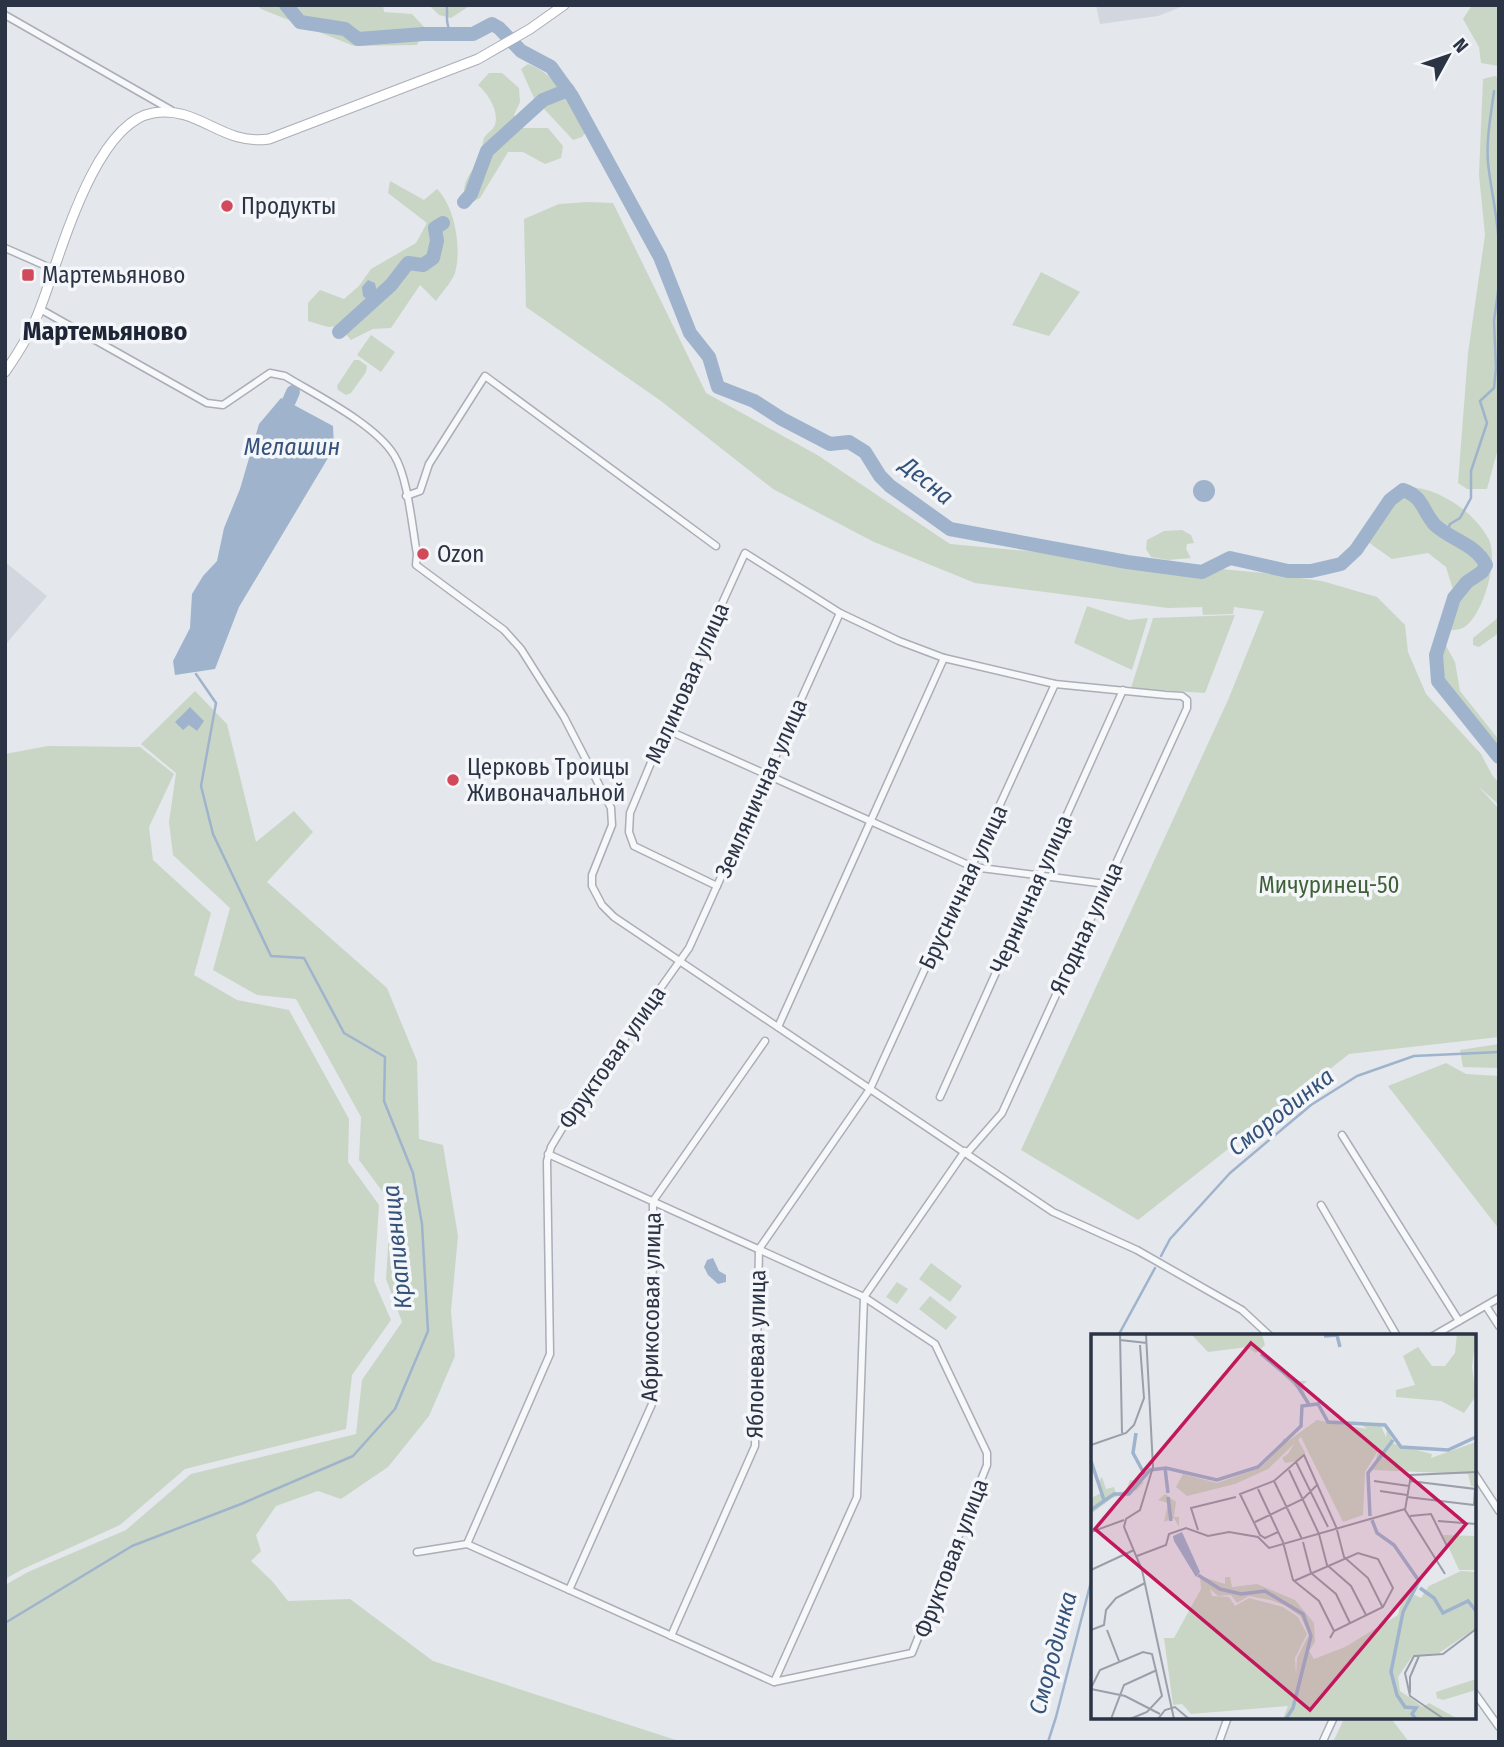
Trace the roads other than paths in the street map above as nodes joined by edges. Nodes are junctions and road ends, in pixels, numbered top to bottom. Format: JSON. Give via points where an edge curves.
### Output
{"nodes":[{"id":1,"x":564,"y":5,"type":"edge"},
{"id":2,"x":5,"y":15,"type":"edge"},
{"id":3,"x":171,"y":110,"type":"junction"},
{"id":4,"x":5,"y":248,"type":"edge"},
{"id":5,"x":55,"y":270,"type":"junction"},
{"id":6,"x":40,"y":309,"type":"junction"},
{"id":7,"x":5,"y":372,"type":"edge"},
{"id":8,"x":406,"y":496,"type":"junction"},
{"id":9,"x":716,"y":547,"type":"dead end"},
{"id":10,"x":840,"y":613,"type":"junction"},
{"id":11,"x":944,"y":659,"type":"junction"},
{"id":12,"x":1055,"y":684,"type":"junction"},
{"id":13,"x":1123,"y":691,"type":"junction"},
{"id":14,"x":665,"y":729,"type":"junction"},
{"id":15,"x":767,"y":775,"type":"junction"},
{"id":16,"x":871,"y":821,"type":"junction"},
{"id":17,"x":973,"y":867,"type":"junction"},
{"id":18,"x":1039,"y":875,"type":"junction"},
{"id":19,"x":1106,"y":884,"type":"junction"},
{"id":20,"x":718,"y":886,"type":"junction"},
{"id":21,"x":680,"y":961,"type":"junction"},
{"id":22,"x":778,"y":1027,"type":"junction"},
{"id":23,"x":765,"y":1041,"type":"dead end"},
{"id":24,"x":870,"y":1089,"type":"junction"},
{"id":25,"x":940,"y":1097,"type":"dead end"},
{"id":26,"x":1342,"y":1135,"type":"dead end"},
{"id":27,"x":966,"y":1152,"type":"junction"},
{"id":28,"x":548,"y":1154,"type":"junction"},
{"id":29,"x":653,"y":1201,"type":"junction"},
{"id":30,"x":1321,"y":1205,"type":"dead end"},
{"id":31,"x":759,"y":1249,"type":"junction"},
{"id":32,"x":864,"y":1297,"type":"junction"},
{"id":33,"x":1499,"y":1298,"type":"edge"},
{"id":34,"x":1486,"y":1306,"type":"junction"},
{"id":35,"x":1459,"y":1321,"type":"junction"},
{"id":36,"x":1499,"y":1326,"type":"edge"},
{"id":37,"x":1268,"y":1334,"type":"edge"},
{"id":38,"x":1396,"y":1334,"type":"edge"},
{"id":39,"x":1436,"y":1334,"type":"edge"},
{"id":40,"x":1476,"y":1477,"type":"edge"},
{"id":41,"x":1499,"y":1511,"type":"edge"},
{"id":42,"x":467,"y":1544,"type":"junction"},
{"id":43,"x":418,"y":1552,"type":"dead end"},
{"id":44,"x":569,"y":1590,"type":"junction"},
{"id":45,"x":671,"y":1636,"type":"junction"},
{"id":46,"x":774,"y":1682,"type":"junction"},
{"id":47,"x":1476,"y":1695,"type":"edge"},
{"id":48,"x":1227,"y":1719,"type":"edge"},
{"id":49,"x":1333,"y":1719,"type":"edge"},
{"id":50,"x":1499,"y":1727,"type":"edge"},
{"id":51,"x":1323,"y":1741,"type":"edge"},
{"id":52,"x":1219,"y":1742,"type":"edge"}],
"edges":[{"from":1,"to":3,"type":"street","via":[[478,59],[270,139],[253,142],[224,134]]},
{"from":2,"to":3,"type":"street"},
{"from":3,"to":5,"type":"street","via":[[148,113],[121,130],[83,190]]},
{"from":4,"to":5,"type":"street"},
{"from":5,"to":6,"type":"street"},
{"from":6,"to":7,"type":"street"},
{"from":6,"to":8,"type":"street","via":[[207,403],[223,405],[270,373],[285,376],[370,430],[394,454]]},
{"from":8,"to":9,"type":"street","via":[[420,491],[429,464],[485,376]]},
{"from":8,"to":21,"type":"street","via":[[416,565],[504,630],[521,649],[564,716],[611,808],[612,825],[592,874],[592,886],[602,905]]},
{"from":10,"to":11,"type":"street"},
{"from":10,"to":14,"type":"street","name":"Малиновая улица","via":[[746,553]]},
{"from":10,"to":15,"type":"street","name":"Земляничная улица"},
{"from":11,"to":12,"type":"street"},
{"from":11,"to":16,"type":"street"},
{"from":12,"to":13,"type":"street"},
{"from":12,"to":17,"type":"street","name":"Брусничная улица"},
{"from":13,"to":18,"type":"street","name":"Черничная улица"},
{"from":13,"to":19,"type":"street","name":"Ягодная улица","via":[[1182,696],[1187,708]]},
{"from":14,"to":15,"type":"street"},
{"from":14,"to":20,"type":"street","name":"Малиновая улица","via":[[630,813],[629,832],[634,846]]},
{"from":15,"to":16,"type":"street"},
{"from":15,"to":20,"type":"street","name":"Земляничная улица"},
{"from":16,"to":17,"type":"street"},
{"from":16,"to":22,"type":"street"},
{"from":17,"to":18,"type":"street"},
{"from":17,"to":24,"type":"street","name":"Брусничная улица"},
{"from":18,"to":19,"type":"street"},
{"from":18,"to":25,"type":"street","name":"Черничная улица"},
{"from":19,"to":27,"type":"street","name":"Ягодная улица","via":[[1002,1113]]},
{"from":20,"to":21,"type":"street","name":"Земляничная улица"},
{"from":21,"to":22,"type":"street"},
{"from":21,"to":28,"type":"street","name":"Фруктовая улица","via":[[569,1117]]},
{"from":22,"to":24,"type":"street"},
{"from":23,"to":29,"type":"street","name":"Абрикосовая улица"},
{"from":24,"to":27,"type":"street"},
{"from":24,"to":31,"type":"street","name":"Яблоневая улица"},
{"from":26,"to":35,"type":"street"},
{"from":27,"to":32,"type":"street","name":"Ягодная улица"},
{"from":27,"to":37,"type":"street","via":[[1053,1212],[1138,1250],[1242,1310]]},
{"from":28,"to":29,"type":"street","name":"Фруктовая улица"},
{"from":28,"to":42,"type":"street","name":"Фруктовая улица","via":[[550,1354]]},
{"from":29,"to":31,"type":"street","name":"Фруктовая улица"},
{"from":29,"to":44,"type":"street","name":"Абрикосовая улица","via":[[652,1404]]},
{"from":30,"to":38,"type":"street"},
{"from":31,"to":32,"type":"street","name":"Фруктовая улица"},
{"from":31,"to":45,"type":"street","name":"Яблоневая улица","via":[[755,1446]]},
{"from":32,"to":46,"type":"street","via":[[857,1497]]},
{"from":32,"to":46,"type":"street","name":"Фруктовая улица","via":[[938,1346],[989,1461],[912,1653]]},
{"from":33,"to":34,"type":"street"},
{"from":34,"to":35,"type":"street"},
{"from":34,"to":36,"type":"street"},
{"from":35,"to":39,"type":"street"},
{"from":40,"to":41,"type":"street"},
{"from":42,"to":43,"type":"street"},
{"from":42,"to":44,"type":"street"},
{"from":44,"to":45,"type":"street"},
{"from":45,"to":46,"type":"street"},
{"from":47,"to":50,"type":"street"},
{"from":48,"to":52,"type":"street"},
{"from":49,"to":51,"type":"street"}]}
